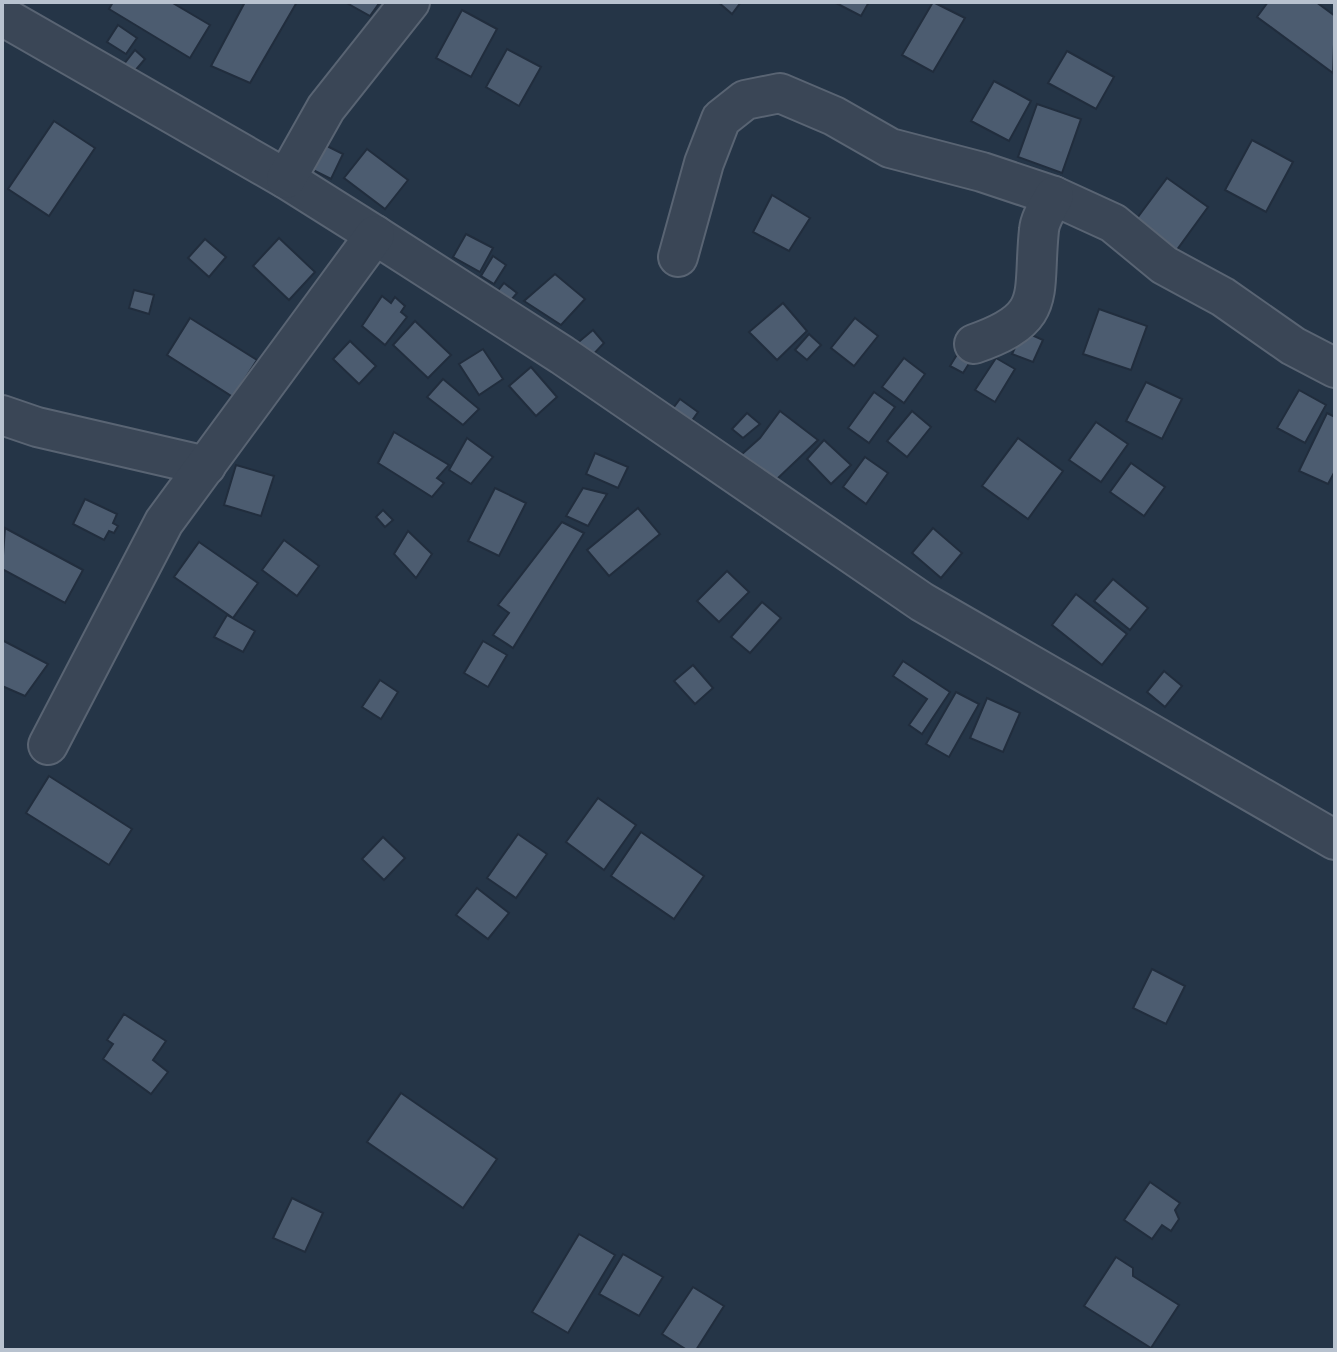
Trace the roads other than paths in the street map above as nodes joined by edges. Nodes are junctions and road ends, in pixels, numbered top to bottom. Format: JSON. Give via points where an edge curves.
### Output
{"nodes":[{"id":1,"x":410,"y":2,"type":"edge"},
{"id":2,"x":19,"y":15,"type":"edge"},
{"id":3,"x":286,"y":179,"type":"junction"},
{"id":4,"x":1054,"y":196,"type":"junction"},
{"id":5,"x":375,"y":235,"type":"junction"},
{"id":6,"x":678,"y":257,"type":"dead end"},
{"id":7,"x":974,"y":344,"type":"dead end"},
{"id":8,"x":1335,"y":368,"type":"edge"},
{"id":9,"x":2,"y":415,"type":"edge"},
{"id":10,"x":206,"y":466,"type":"junction"},
{"id":11,"x":48,"y":745,"type":"dead end"},
{"id":12,"x":1335,"y":840,"type":"edge"}],
"edges":[{"from":1,"to":3,"type":"street","via":[[326,108]]},
{"from":2,"to":3,"type":"street"},
{"from":3,"to":5,"type":"street"},
{"from":4,"to":6,"type":"street","via":[[890,148],[780,93],[745,100],[721,119]]},
{"from":4,"to":7,"type":"street","via":[[1039,226],[1039,267],[1030,312],[1013,327]]},
{"from":4,"to":8,"type":"street","via":[[1113,223],[1164,265]]},
{"from":5,"to":10,"type":"street"},
{"from":5,"to":12,"type":"street","via":[[562,355],[922,602]]},
{"from":9,"to":10,"type":"street"},
{"from":10,"to":11,"type":"street","via":[[158,531]]}]}
